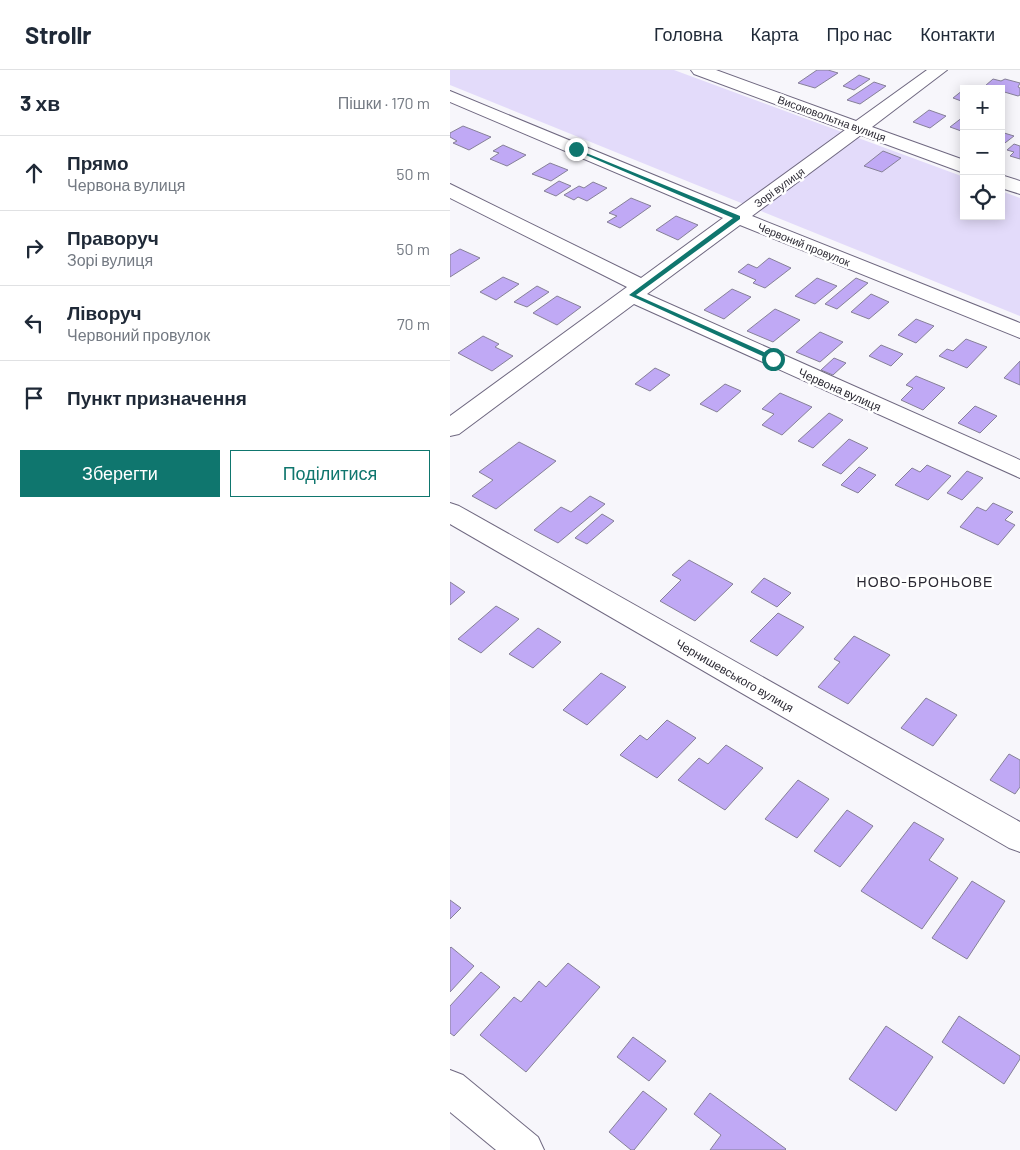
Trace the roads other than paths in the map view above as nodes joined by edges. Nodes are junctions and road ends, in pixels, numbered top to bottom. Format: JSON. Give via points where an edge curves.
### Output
{"nodes":[{"id":1,"x":700,"y":70,"type":"edge"},
{"id":2,"x":938,"y":70,"type":"edge"},
{"id":3,"x":450,"y":96,"type":"edge"},
{"id":4,"x":860,"y":128,"type":"junction"},
{"id":5,"x":960,"y":166,"type":"edge"},
{"id":6,"x":1005,"y":182,"type":"edge"},
{"id":7,"x":1020,"y":188,"type":"edge"},
{"id":8,"x":450,"y":190,"type":"edge"},
{"id":9,"x":738,"y":217,"type":"junction"},
{"id":10,"x":638,"y":291,"type":"junction"},
{"id":11,"x":1020,"y":331,"type":"edge"},
{"id":12,"x":450,"y":428,"type":"edge"},
{"id":13,"x":1020,"y":470,"type":"edge"},
{"id":14,"x":450,"y":512,"type":"edge"},
{"id":15,"x":1020,"y":838,"type":"edge"},
{"id":16,"x":450,"y":1088,"type":"edge"},
{"id":17,"x":525,"y":1150,"type":"edge"}],
"edges":[{"from":1,"to":4,"type":"street","name":"Високовольтна вулиця"},
{"from":2,"to":4,"type":"street","name":"Зорі вулиця"},
{"from":3,"to":9,"type":"street","name":"Червоний провулок"},
{"from":4,"to":5,"type":"street","name":"Високовольтна вулиця"},
{"from":4,"to":9,"type":"street","name":"Зорі вулиця"},
{"from":6,"to":7,"type":"street"},
{"from":8,"to":10,"type":"street","name":"Червона вулиця"},
{"from":9,"to":10,"type":"street","name":"Зорі вулиця"},
{"from":9,"to":11,"type":"street","name":"Червоний провулок"},
{"from":10,"to":12,"type":"street","name":"Зорі вулиця"},
{"from":10,"to":13,"type":"street","name":"Червона вулиця"},
{"from":14,"to":15,"type":"street","name":"Чернишевського вулиця"},
{"from":16,"to":17,"type":"street"}]}
